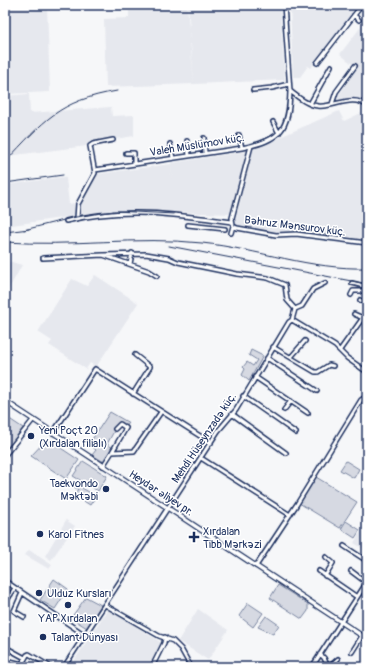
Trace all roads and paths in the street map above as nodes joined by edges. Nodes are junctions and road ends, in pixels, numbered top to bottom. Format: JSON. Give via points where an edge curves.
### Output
{"nodes":[{"id":1,"x":284,"y":5,"type":"edge"},
{"id":2,"x":362,"y":5,"type":"edge"},
{"id":3,"x":354,"y":15,"type":"junction"},
{"id":4,"x":358,"y":20,"type":"dead end"},
{"id":5,"x":317,"y":63,"type":"dead end"},
{"id":6,"x":331,"y":66,"type":"dead end"},
{"id":7,"x":355,"y":66,"type":"dead end"},
{"id":8,"x":289,"y":84,"type":"junction"},
{"id":9,"x":253,"y":90,"type":"dead end"},
{"id":10,"x":290,"y":91,"type":"junction"},
{"id":11,"x":367,"y":100,"type":"edge"},
{"id":12,"x":364,"y":103,"type":"junction"},
{"id":13,"x":310,"y":104,"type":"junction"},
{"id":14,"x":332,"y":104,"type":"junction"},
{"id":15,"x":367,"y":106,"type":"edge"},
{"id":16,"x":273,"y":122,"type":"dead end"},
{"id":17,"x":279,"y":133,"type":"junction"},
{"id":18,"x":239,"y":135,"type":"dead end"},
{"id":19,"x":204,"y":138,"type":"dead end"},
{"id":20,"x":113,"y":140,"type":"dead end"},
{"id":21,"x":187,"y":141,"type":"dead end"},
{"id":22,"x":170,"y":144,"type":"dead end"},
{"id":23,"x":251,"y":146,"type":"junction"},
{"id":24,"x":242,"y":148,"type":"junction"},
{"id":25,"x":126,"y":153,"type":"dead end"},
{"id":26,"x":205,"y":153,"type":"junction"},
{"id":27,"x":189,"y":156,"type":"junction"},
{"id":28,"x":173,"y":158,"type":"junction"},
{"id":29,"x":134,"y":164,"type":"junction"},
{"id":30,"x":95,"y":170,"type":"junction"},
{"id":31,"x":77,"y":218,"type":"junction"},
{"id":32,"x":219,"y":220,"type":"junction"},
{"id":33,"x":66,"y":221,"type":"dead end"},
{"id":34,"x":232,"y":222,"type":"junction"},
{"id":35,"x":188,"y":225,"type":"dead end"},
{"id":36,"x":233,"y":226,"type":"junction"},
{"id":37,"x":217,"y":228,"type":"junction"},
{"id":38,"x":225,"y":229,"type":"dead end"},
{"id":39,"x":231,"y":233,"type":"dead end"},
{"id":40,"x":367,"y":244,"type":"edge"},
{"id":41,"x":132,"y":253,"type":"junction"},
{"id":42,"x":103,"y":255,"type":"junction"},
{"id":43,"x":42,"y":258,"type":"dead end"},
{"id":44,"x":130,"y":264,"type":"junction"},
{"id":45,"x":157,"y":276,"type":"dead end"},
{"id":46,"x":352,"y":283,"type":"dead end"},
{"id":47,"x":325,"y":284,"type":"dead end"},
{"id":48,"x":367,"y":292,"type":"edge"},
{"id":49,"x":351,"y":295,"type":"dead end"},
{"id":50,"x":360,"y":300,"type":"dead end"},
{"id":51,"x":367,"y":304,"type":"edge"},
{"id":52,"x":295,"y":309,"type":"junction"},
{"id":53,"x":367,"y":312,"type":"edge"},
{"id":54,"x":354,"y":314,"type":"dead end"},
{"id":55,"x":363,"y":318,"type":"junction"},
{"id":56,"x":292,"y":320,"type":"junction"},
{"id":57,"x":305,"y":341,"type":"dead end"},
{"id":58,"x":273,"y":347,"type":"junction"},
{"id":59,"x":340,"y":350,"type":"junction"},
{"id":60,"x":135,"y":355,"type":"dead end"},
{"id":61,"x":291,"y":357,"type":"junction"},
{"id":62,"x":267,"y":358,"type":"junction"},
{"id":63,"x":333,"y":366,"type":"dead end"},
{"id":64,"x":367,"y":372,"type":"edge"},
{"id":65,"x":255,"y":377,"type":"junction"},
{"id":66,"x":317,"y":391,"type":"dead end"},
{"id":67,"x":133,"y":394,"type":"junction"},
{"id":68,"x":244,"y":396,"type":"junction"},
{"id":69,"x":367,"y":396,"type":"edge"},
{"id":70,"x":5,"y":401,"type":"edge"},
{"id":71,"x":290,"y":401,"type":"junction"},
{"id":72,"x":284,"y":410,"type":"dead end"},
{"id":73,"x":161,"y":412,"type":"junction"},
{"id":74,"x":308,"y":413,"type":"dead end"},
{"id":75,"x":232,"y":414,"type":"junction"},
{"id":76,"x":33,"y":420,"type":"junction"},
{"id":77,"x":115,"y":429,"type":"dead end"},
{"id":78,"x":53,"y":433,"type":"junction"},
{"id":79,"x":296,"y":433,"type":"dead end"},
{"id":80,"x":210,"y":443,"type":"junction"},
{"id":81,"x":112,"y":452,"type":"junction"},
{"id":82,"x":286,"y":453,"type":"dead end"},
{"id":83,"x":5,"y":455,"type":"edge"},
{"id":84,"x":201,"y":458,"type":"junction"},
{"id":85,"x":103,"y":466,"type":"junction"},
{"id":86,"x":169,"y":508,"type":"junction"},
{"id":87,"x":290,"y":515,"type":"junction"},
{"id":88,"x":344,"y":546,"type":"dead end"},
{"id":89,"x":326,"y":557,"type":"dead end"},
{"id":90,"x":367,"y":561,"type":"edge"},
{"id":91,"x":256,"y":566,"type":"junction"},
{"id":92,"x":319,"y":571,"type":"dead end"},
{"id":93,"x":351,"y":571,"type":"dead end"},
{"id":94,"x":325,"y":576,"type":"junction"},
{"id":95,"x":5,"y":581,"type":"edge"},
{"id":96,"x":367,"y":582,"type":"edge"},
{"id":97,"x":15,"y":588,"type":"junction"},
{"id":98,"x":22,"y":593,"type":"junction"},
{"id":99,"x":357,"y":598,"type":"junction"},
{"id":100,"x":5,"y":602,"type":"edge"},
{"id":101,"x":105,"y":605,"type":"junction"},
{"id":102,"x":24,"y":617,"type":"dead end"},
{"id":103,"x":341,"y":622,"type":"junction"},
{"id":104,"x":85,"y":635,"type":"junction"},
{"id":105,"x":362,"y":636,"type":"junction"},
{"id":106,"x":165,"y":637,"type":"junction"},
{"id":107,"x":367,"y":639,"type":"edge"},
{"id":108,"x":6,"y":649,"type":"edge"},
{"id":109,"x":352,"y":652,"type":"dead end"},
{"id":110,"x":320,"y":654,"type":"junction"},
{"id":111,"x":25,"y":658,"type":"junction"},
{"id":112,"x":338,"y":659,"type":"dead end"},
{"id":113,"x":10,"y":661,"type":"dead end"},
{"id":114,"x":22,"y":664,"type":"junction"},
{"id":115,"x":26,"y":667,"type":"edge"},
{"id":116,"x":51,"y":667,"type":"edge"},
{"id":117,"x":64,"y":667,"type":"edge"},
{"id":118,"x":152,"y":667,"type":"edge"},
{"id":119,"x":191,"y":667,"type":"edge"},
{"id":120,"x":312,"y":667,"type":"edge"},
{"id":121,"x":329,"y":667,"type":"edge"}],
"edges":[{"from":1,"to":8,"type":"street"},
{"from":2,"to":3,"type":"street"},
{"from":3,"to":4,"type":"street"},
{"from":3,"to":5,"type":"street"},
{"from":6,"to":13,"type":"street"},
{"from":7,"to":14,"type":"street","via":[[336,92]]},
{"from":8,"to":9,"type":"street"},
{"from":8,"to":10,"type":"street"},
{"from":10,"to":13,"type":"street"},
{"from":10,"to":17,"type":"street","via":[[288,119]]},
{"from":11,"to":12,"type":"street"},
{"from":12,"to":14,"type":"street","via":[[358,101]]},
{"from":12,"to":15,"type":"street"},
{"from":13,"to":14,"type":"street"},
{"from":16,"to":17,"type":"street"},
{"from":17,"to":23,"type":"street","name":"Valeh Müslümov küç."},
{"from":18,"to":24,"type":"street"},
{"from":19,"to":26,"type":"street"},
{"from":20,"to":30,"type":"street","via":[[90,145]]},
{"from":21,"to":27,"type":"street"},
{"from":22,"to":28,"type":"street"},
{"from":23,"to":24,"type":"street","name":"Valeh Müslümov küç."},
{"from":23,"to":34,"type":"street","name":"Bəhruz Mənsurov küç."},
{"from":24,"to":26,"type":"street","name":"Valeh Müslümov küç."},
{"from":25,"to":29,"type":"street","via":[[134,153]]},
{"from":26,"to":27,"type":"street","name":"Valeh Müslümov küç."},
{"from":27,"to":28,"type":"street","name":"Valeh Müslümov küç."},
{"from":28,"to":29,"type":"street","name":"Valeh Müslümov küç."},
{"from":29,"to":30,"type":"street","name":"Valeh Müslümov küç."},
{"from":30,"to":31,"type":"street","via":[[77,207]]},
{"from":31,"to":32,"type":"street","via":[[125,212]]},
{"from":31,"to":33,"type":"street"},
{"from":32,"to":34,"type":"street"},
{"from":32,"to":37,"type":"street"},
{"from":34,"to":36,"type":"street","name":"Bəhruz Mənsurov küç."},
{"from":35,"to":37,"type":"street"},
{"from":36,"to":39,"type":"street"},
{"from":36,"to":40,"type":"street","name":"Bəhruz Mənsurov küç.","via":[[276,235],[296,234]]},
{"from":37,"to":38,"type":"street"},
{"from":41,"to":42,"type":"street"},
{"from":41,"to":44,"type":"street"},
{"from":41,"to":52,"type":"street","via":[[169,258],[178,262],[281,282],[287,286],[287,300]]},
{"from":42,"to":43,"type":"street"},
{"from":42,"to":44,"type":"street"},
{"from":44,"to":45,"type":"street"},
{"from":46,"to":48,"type":"street","via":[[364,286]]},
{"from":47,"to":52,"type":"street","via":[[313,289],[302,306]]},
{"from":48,"to":49,"type":"street","via":[[353,291]]},
{"from":50,"to":51,"type":"street"},
{"from":52,"to":56,"type":"street"},
{"from":53,"to":55,"type":"street"},
{"from":54,"to":55,"type":"street"},
{"from":55,"to":59,"type":"street"},
{"from":56,"to":58,"type":"street","name":"Mehdi Hüseynzadə küç."},
{"from":56,"to":59,"type":"street"},
{"from":57,"to":61,"type":"street"},
{"from":58,"to":61,"type":"street"},
{"from":58,"to":62,"type":"street","name":"Mehdi Hüseynzadə küç."},
{"from":59,"to":64,"type":"street"},
{"from":60,"to":67,"type":"street","via":[[150,367]]},
{"from":61,"to":63,"type":"street","via":[[315,372],[329,365]]},
{"from":62,"to":65,"type":"street","name":"Mehdi Hüseynzadə küç."},
{"from":62,"to":66,"type":"street"},
{"from":65,"to":68,"type":"street","name":"Mehdi Hüseynzadə küç."},
{"from":65,"to":71,"type":"street"},
{"from":67,"to":73,"type":"street"},
{"from":67,"to":78,"type":"street","via":[[94,370]]},
{"from":68,"to":75,"type":"street","name":"Mehdi Hüseynzadə küç."},
{"from":68,"to":79,"type":"street"},
{"from":69,"to":87,"type":"street","via":[[361,400]]},
{"from":70,"to":76,"type":"main road","name":"Heydər Əliyev pr."},
{"from":71,"to":72,"type":"street"},
{"from":71,"to":74,"type":"street"},
{"from":73,"to":80,"type":"street"},
{"from":73,"to":81,"type":"street","via":[[134,451]]},
{"from":75,"to":80,"type":"street","name":"Mehdi Hüseynzadə küç."},
{"from":75,"to":82,"type":"street"},
{"from":76,"to":78,"type":"main road","name":"Heydər Əliyev pr."},
{"from":76,"to":83,"type":"street"},
{"from":77,"to":81,"type":"street","via":[[120,424],[126,428]]},
{"from":78,"to":85,"type":"main road","name":"Heydər Əliyev pr."},
{"from":80,"to":84,"type":"street","name":"Mehdi Hüseynzadə küç."},
{"from":81,"to":85,"type":"street"},
{"from":84,"to":86,"type":"street","name":"Mehdi Hüseynzadə küç."},
{"from":84,"to":87,"type":"street"},
{"from":85,"to":86,"type":"main road","name":"Heydər Əliyev pr."},
{"from":86,"to":91,"type":"main road","name":"Heydər Əliyev pr."},
{"from":86,"to":101,"type":"street","name":"Mehdi Hüseynzadə küç."},
{"from":87,"to":91,"type":"street"},
{"from":88,"to":90,"type":"street"},
{"from":89,"to":94,"type":"street","via":[[333,563]]},
{"from":91,"to":103,"type":"main road","name":"Heydər Əliyev pr."},
{"from":92,"to":94,"type":"street"},
{"from":93,"to":96,"type":"street"},
{"from":94,"to":99,"type":"street"},
{"from":95,"to":97,"type":"street"},
{"from":96,"to":99,"type":"street"},
{"from":97,"to":98,"type":"street"},
{"from":97,"to":100,"type":"street"},
{"from":98,"to":102,"type":"street","via":[[14,611]]},
{"from":98,"to":104,"type":"street"},
{"from":99,"to":103,"type":"street"},
{"from":101,"to":104,"type":"street","name":"Mehdi Hüseynzadə küç."},
{"from":101,"to":106,"type":"street"},
{"from":103,"to":105,"type":"main road","name":"Heydər Əliyev pr."},
{"from":103,"to":110,"type":"street"},
{"from":104,"to":117,"type":"street","name":"Mehdi Hüseynzadə küç."},
{"from":105,"to":107,"type":"main road","name":"Heydər Əliyev pr."},
{"from":105,"to":109,"type":"street"},
{"from":106,"to":118,"type":"street"},
{"from":106,"to":119,"type":"street","via":[[179,646]]},
{"from":108,"to":111,"type":"street"},
{"from":110,"to":120,"type":"street"},
{"from":110,"to":121,"type":"street"},
{"from":111,"to":114,"type":"street"},
{"from":111,"to":116,"type":"street","via":[[29,654]]},
{"from":112,"to":121,"type":"street"},
{"from":113,"to":114,"type":"street"},
{"from":114,"to":115,"type":"street"}]}
